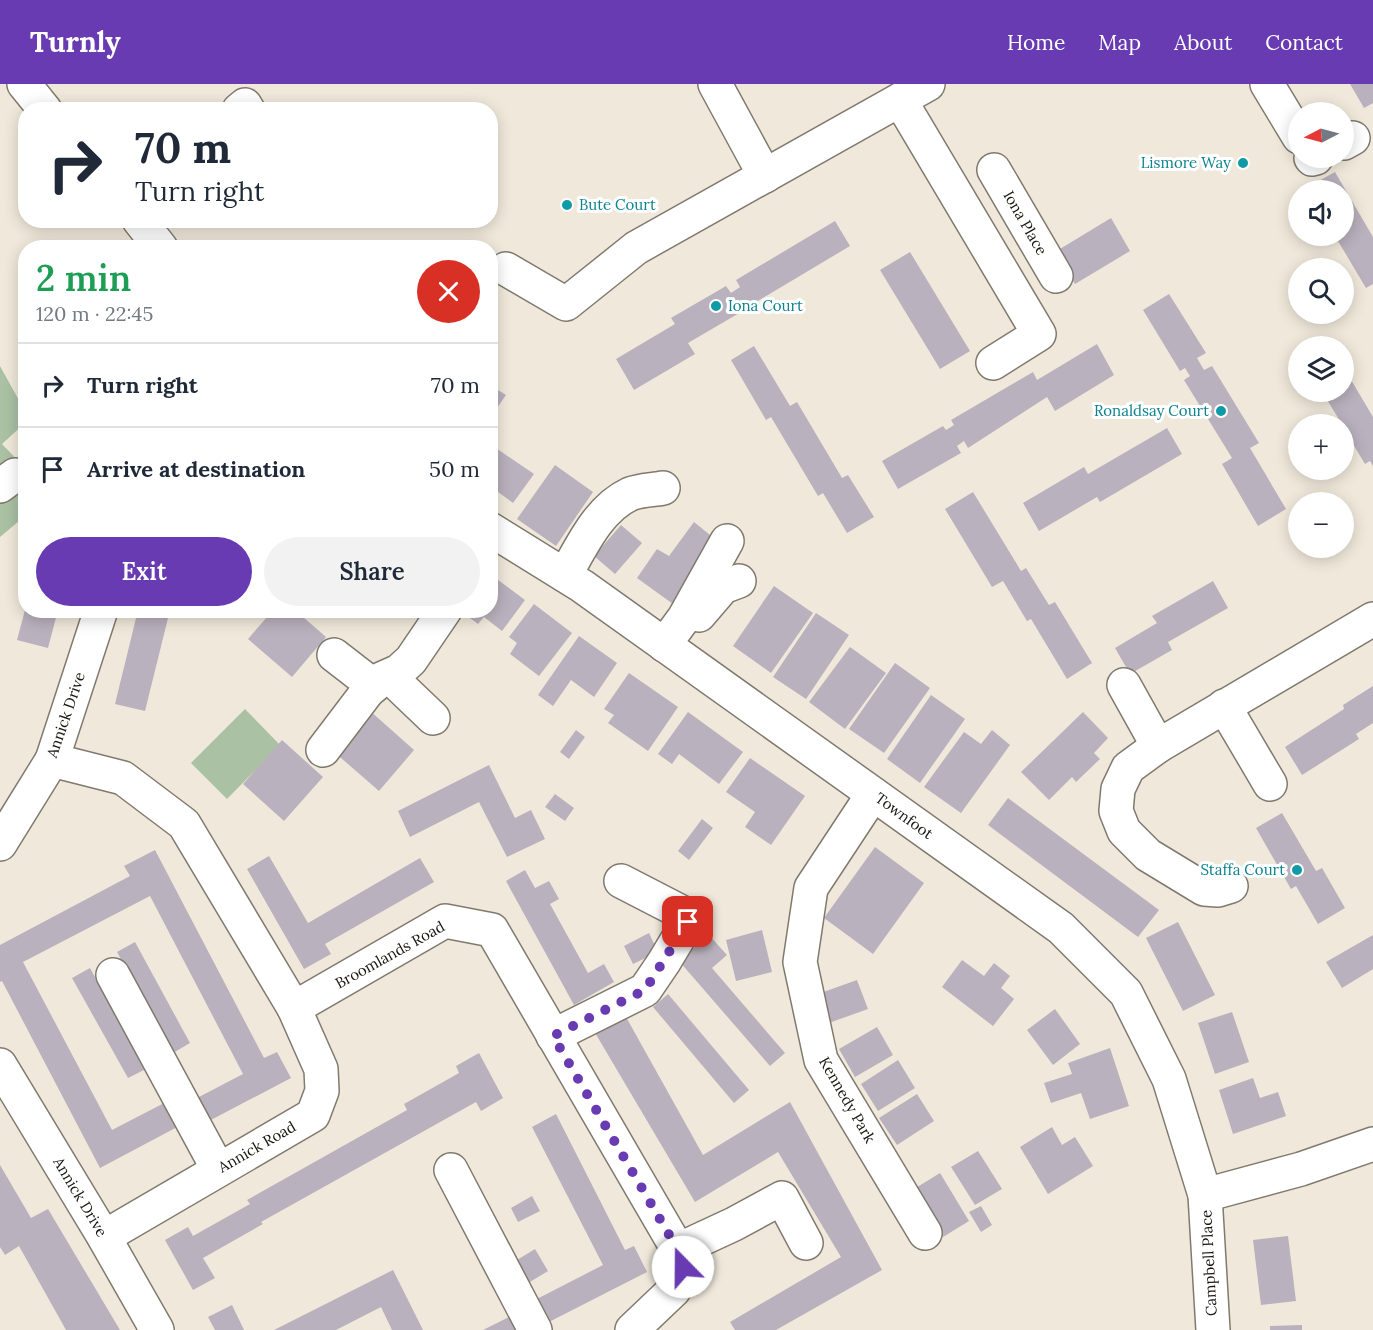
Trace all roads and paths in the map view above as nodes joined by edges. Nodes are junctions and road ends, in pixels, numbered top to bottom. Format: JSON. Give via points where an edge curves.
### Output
{"nodes":[{"id":1,"x":24,"y":84,"type":"edge"},
{"id":2,"x":715,"y":84,"type":"edge"},
{"id":3,"x":928,"y":84,"type":"edge"},
{"id":4,"x":1267,"y":84,"type":"edge"},
{"id":5,"x":900,"y":100,"type":"junction"},
{"id":6,"x":39,"y":102,"type":"edge"},
{"id":7,"x":1288,"y":119,"type":"edge"},
{"id":8,"x":994,"y":170,"type":"dead end"},
{"id":9,"x":765,"y":176,"type":"junction"},
{"id":10,"x":1024,"y":222,"type":"junction"},
{"id":11,"x":145,"y":228,"type":"edge"},
{"id":12,"x":155,"y":240,"type":"edge"},
{"id":13,"x":986,"y":245,"type":"junction"},
{"id":14,"x":506,"y":269,"type":"dead end"},
{"id":15,"x":1056,"y":276,"type":"dead end"},
{"id":16,"x":993,"y":363,"type":"dead end"},
{"id":17,"x":663,"y":488,"type":"dead end"},
{"id":18,"x":498,"y":539,"type":"edge"},
{"id":19,"x":727,"y":541,"type":"dead end"},
{"id":20,"x":564,"y":575,"type":"junction"},
{"id":21,"x":739,"y":581,"type":"dead end"},
{"id":22,"x":98,"y":618,"type":"edge"},
{"id":23,"x":440,"y":618,"type":"edge"},
{"id":24,"x":1373,"y":619,"type":"edge"},
{"id":25,"x":668,"y":647,"type":"junction"},
{"id":26,"x":334,"y":655,"type":"dead end"},
{"id":27,"x":381,"y":681,"type":"junction"},
{"id":28,"x":1124,"y":685,"type":"dead end"},
{"id":29,"x":1224,"y":706,"type":"junction"},
{"id":30,"x":433,"y":718,"type":"dead end"},
{"id":31,"x":1158,"y":746,"type":"junction"},
{"id":32,"x":323,"y":750,"type":"dead end"},
{"id":33,"x":52,"y":760,"type":"junction"},
{"id":34,"x":1270,"y":784,"type":"dead end"},
{"id":35,"x":873,"y":794,"type":"junction"},
{"id":36,"x":0,"y":844,"type":"edge"},
{"id":37,"x":621,"y":881,"type":"dead end"},
{"id":38,"x":1231,"y":886,"type":"dead end"},
{"id":39,"x":113,"y":975,"type":"dead end"},
{"id":40,"x":294,"y":1008,"type":"junction"},
{"id":41,"x":553,"y":1036,"type":"junction"},
{"id":42,"x":0,"y":1065,"type":"edge"},
{"id":43,"x":1373,"y":1144,"type":"edge"},
{"id":44,"x":218,"y":1169,"type":"junction"},
{"id":45,"x":451,"y":1170,"type":"dead end"},
{"id":46,"x":1205,"y":1195,"type":"junction"},
{"id":47,"x":925,"y":1233,"type":"dead end"},
{"id":48,"x":104,"y":1237,"type":"junction"},
{"id":49,"x":806,"y":1243,"type":"dead end"},
{"id":50,"x":678,"y":1250,"type":"junction"},
{"id":51,"x":157,"y":1330,"type":"edge"},
{"id":52,"x":535,"y":1330,"type":"edge"},
{"id":53,"x":632,"y":1330,"type":"edge"},
{"id":54,"x":1213,"y":1330,"type":"edge"}],
"edges":[{"from":1,"to":6,"type":"street"},
{"from":2,"to":9,"type":"street"},
{"from":3,"to":5,"type":"street"},
{"from":4,"to":7,"type":"street"},
{"from":5,"to":9,"type":"street"},
{"from":5,"to":13,"type":"street"},
{"from":8,"to":10,"type":"street","name":"Iona Place"},
{"from":9,"to":14,"type":"street","via":[[636,248],[566,304]]},
{"from":10,"to":13,"type":"street"},
{"from":10,"to":15,"type":"street","name":"Iona Place"},
{"from":11,"to":12,"type":"street"},
{"from":13,"to":16,"type":"street","via":[[1039,334]]},
{"from":17,"to":20,"type":"street","via":[[632,494],[617,502],[596,522]]},
{"from":18,"to":20,"type":"street","name":"Townfoot"},
{"from":19,"to":25,"type":"street"},
{"from":20,"to":25,"type":"street","name":"Townfoot"},
{"from":21,"to":25,"type":"street","via":[[723,587]]},
{"from":22,"to":33,"type":"street","name":"Annick Drive"},
{"from":23,"to":27,"type":"street","via":[[411,660]]},
{"from":24,"to":29,"type":"street"},
{"from":25,"to":35,"type":"street","name":"Townfoot"},
{"from":26,"to":27,"type":"street"},
{"from":27,"to":30,"type":"street"},
{"from":27,"to":32,"type":"street"},
{"from":28,"to":31,"type":"street"},
{"from":29,"to":31,"type":"street"},
{"from":29,"to":34,"type":"street"},
{"from":31,"to":38,"type":"street","via":[[1128,768],[1118,789],[1116,811],[1124,831],[1148,855],[1204,889]]},
{"from":33,"to":36,"type":"street","name":"Annick Drive"},
{"from":33,"to":40,"type":"street","via":[[123,778],[184,824]]},
{"from":35,"to":46,"type":"street","name":"Townfoot","via":[[1061,928],[1126,993],[1169,1079]]},
{"from":35,"to":47,"type":"street","name":"Kennedy Park","via":[[811,888],[800,962],[821,1060]]},
{"from":37,"to":41,"type":"street","via":[[683,913],[688,922],[645,990]]},
{"from":39,"to":44,"type":"street"},
{"from":40,"to":41,"type":"street","name":"Broomlands Road","via":[[445,921],[492,930]]},
{"from":40,"to":44,"type":"street","name":"Annick Road","via":[[321,1069],[322,1091],[313,1115]]},
{"from":41,"to":50,"type":"street","name":"Broomlands Road"},
{"from":42,"to":48,"type":"street","name":"Annick Drive"},
{"from":43,"to":46,"type":"street","via":[[1302,1169]]},
{"from":44,"to":48,"type":"street","name":"Annick Road"},
{"from":45,"to":52,"type":"street"},
{"from":46,"to":54,"type":"street","name":"Campbell Place"},
{"from":48,"to":51,"type":"street","name":"Annick Drive"},
{"from":49,"to":50,"type":"street","via":[[782,1198]]},
{"from":50,"to":53,"type":"street","name":"Broomlands Road","via":[[683,1267],[674,1290]]}]}
